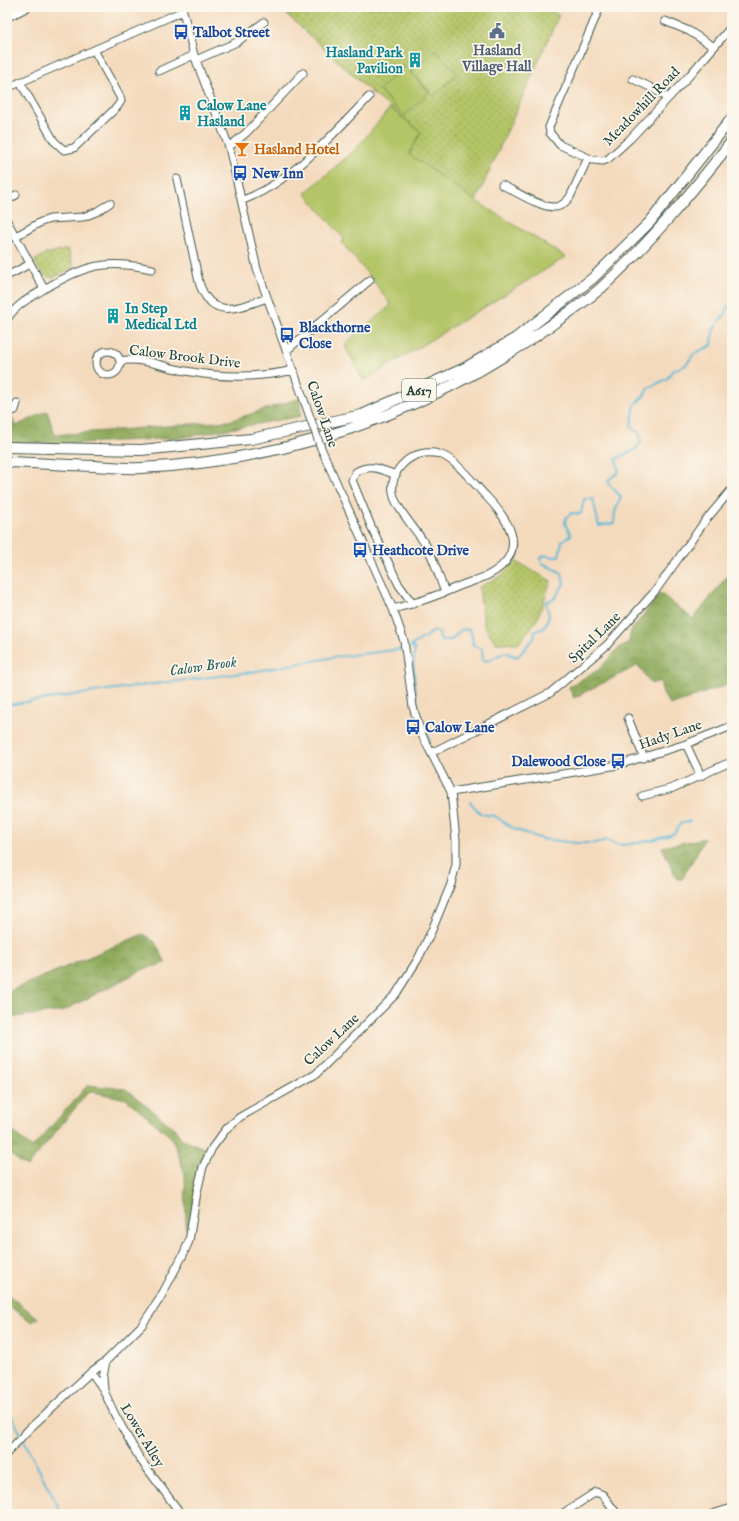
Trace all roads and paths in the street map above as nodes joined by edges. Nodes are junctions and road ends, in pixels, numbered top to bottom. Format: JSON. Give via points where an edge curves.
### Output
{"nodes":[{"id":1,"x":27,"y":7,"type":"edge"},
{"id":2,"x":600,"y":7,"type":"edge"},
{"id":3,"x":183,"y":9,"type":"edge"},
{"id":4,"x":7,"y":17,"type":"edge"},
{"id":5,"x":264,"y":22,"type":"dead end"},
{"id":6,"x":667,"y":24,"type":"dead end"},
{"id":7,"x":732,"y":26,"type":"edge"},
{"id":8,"x":714,"y":47,"type":"junction"},
{"id":9,"x":94,"y":50,"type":"junction"},
{"id":10,"x":195,"y":57,"type":"junction"},
{"id":11,"x":159,"y":71,"type":"dead end"},
{"id":12,"x":303,"y":73,"type":"dead end"},
{"id":13,"x":632,"y":79,"type":"dead end"},
{"id":14,"x":20,"y":82,"type":"junction"},
{"id":15,"x":7,"y":88,"type":"edge"},
{"id":16,"x":369,"y":97,"type":"dead end"},
{"id":17,"x":668,"y":98,"type":"junction"},
{"id":18,"x":732,"y":118,"type":"edge"},
{"id":19,"x":732,"y":141,"type":"edge"},
{"id":20,"x":229,"y":147,"type":"junction"},
{"id":21,"x":588,"y":158,"type":"junction"},
{"id":22,"x":177,"y":179,"type":"dead end"},
{"id":23,"x":502,"y":185,"type":"dead end"},
{"id":24,"x":16,"y":195,"type":"dead end"},
{"id":25,"x":7,"y":200,"type":"edge"},
{"id":26,"x":242,"y":200,"type":"junction"},
{"id":27,"x":110,"y":203,"type":"dead end"},
{"id":28,"x":7,"y":221,"type":"edge"},
{"id":29,"x":16,"y":236,"type":"junction"},
{"id":30,"x":30,"y":264,"type":"junction"},
{"id":31,"x":152,"y":269,"type":"dead end"},
{"id":32,"x":7,"y":276,"type":"edge"},
{"id":33,"x":370,"y":280,"type":"dead end"},
{"id":34,"x":44,"y":289,"type":"junction"},
{"id":35,"x":267,"y":298,"type":"junction"},
{"id":36,"x":7,"y":318,"type":"edge"},
{"id":37,"x":287,"y":350,"type":"junction"},
{"id":38,"x":120,"y":361,"type":"dead end"},
{"id":39,"x":294,"y":370,"type":"junction"},
{"id":40,"x":17,"y":410,"type":"dead end"},
{"id":41,"x":7,"y":413,"type":"edge"},
{"id":42,"x":7,"y":447,"type":"edge"},
{"id":43,"x":7,"y":462,"type":"edge"},
{"id":44,"x":396,"y":475,"type":"junction"},
{"id":45,"x":732,"y":488,"type":"edge"},
{"id":46,"x":445,"y":592,"type":"junction"},
{"id":47,"x":413,"y":604,"type":"junction"},
{"id":48,"x":393,"y":609,"type":"junction"},
{"id":49,"x":628,"y":718,"type":"dead end"},
{"id":50,"x":732,"y":726,"type":"edge"},
{"id":51,"x":686,"y":744,"type":"junction"},
{"id":52,"x":431,"y":753,"type":"junction"},
{"id":53,"x":644,"y":758,"type":"junction"},
{"id":54,"x":726,"y":764,"type":"dead end"},
{"id":55,"x":701,"y":776,"type":"junction"},
{"id":56,"x":451,"y":792,"type":"junction"},
{"id":57,"x":642,"y":796,"type":"dead end"},
{"id":58,"x":106,"y":1361,"type":"junction"},
{"id":59,"x":91,"y":1372,"type":"junction"},
{"id":60,"x":104,"y":1391,"type":"junction"},
{"id":61,"x":7,"y":1453,"type":"edge"},
{"id":62,"x":732,"y":1508,"type":"edge"},
{"id":63,"x":181,"y":1514,"type":"edge"},
{"id":64,"x":562,"y":1514,"type":"edge"},
{"id":65,"x":617,"y":1514,"type":"edge"},
{"id":66,"x":712,"y":1514,"type":"edge"}],
"edges":[{"from":1,"to":4,"type":"main road"},
{"from":2,"to":21,"type":"street","name":"Meadowhill Road","via":[[549,127],[554,141]]},
{"from":3,"to":9,"type":"street"},
{"from":3,"to":10,"type":"street","name":"Calow Lane"},
{"from":5,"to":10,"type":"street","via":[[238,45]]},
{"from":6,"to":8,"type":"street","via":[[698,36]]},
{"from":7,"to":8,"type":"street","name":"Meadowhill Road"},
{"from":8,"to":17,"type":"street","name":"Meadowhill Road"},
{"from":9,"to":14,"type":"street"},
{"from":9,"to":14,"type":"street","via":[[121,101],[74,148],[64,150],[54,141]]},
{"from":10,"to":11,"type":"street"},
{"from":10,"to":20,"type":"street","name":"Calow Lane"},
{"from":12,"to":20,"type":"street","via":[[246,133]]},
{"from":13,"to":17,"type":"street","via":[[639,86],[661,92]]},
{"from":14,"to":15,"type":"street"},
{"from":16,"to":26,"type":"street","via":[[313,154],[258,193]]},
{"from":17,"to":21,"type":"street","name":"Meadowhill Road","via":[[608,159],[602,161]]},
{"from":18,"to":42,"type":"highway","number":"A617","via":[[650,222],[593,278],[516,338],[459,372],[362,415],[251,439],[141,450]]},
{"from":19,"to":43,"type":"highway","number":"A617","via":[[652,238],[600,289],[504,357],[420,402],[360,426],[290,448],[212,462],[139,468]]},
{"from":20,"to":26,"type":"street","name":"Calow Lane"},
{"from":21,"to":23,"type":"street","via":[[573,193],[562,205],[556,207],[549,206],[514,187]]},
{"from":22,"to":35,"type":"street","via":[[176,188],[202,294],[214,306],[225,309]]},
{"from":24,"to":25,"type":"street"},
{"from":26,"to":35,"type":"street","name":"Calow Lane","via":[[257,269]]},
{"from":27,"to":29,"type":"street","via":[[102,212],[83,217],[50,219]]},
{"from":28,"to":29,"type":"street"},
{"from":29,"to":30,"type":"street"},
{"from":30,"to":32,"type":"street"},
{"from":30,"to":34,"type":"street"},
{"from":31,"to":34,"type":"street","via":[[142,263],[91,266]]},
{"from":33,"to":37,"type":"street"},
{"from":34,"to":36,"type":"street","via":[[18,305]]},
{"from":35,"to":37,"type":"street","name":"Calow Lane"},
{"from":37,"to":39,"type":"street","name":"Calow Lane"},
{"from":38,"to":39,"type":"street","name":"Calow Brook Drive","via":[[132,359],[188,372],[238,376],[262,376]]},
{"from":39,"to":48,"type":"street","name":"Calow Lane","bridge":true,"via":[[321,448]]},
{"from":40,"to":41,"type":"street"},
{"from":44,"to":46,"type":"street","via":[[394,497],[428,549]]},
{"from":44,"to":46,"type":"street","via":[[402,464],[414,455],[429,453],[447,457],[492,502],[510,526],[513,540],[505,562],[494,572]]},
{"from":44,"to":47,"type":"street","via":[[367,467],[356,472],[352,480],[370,526],[399,585]]},
{"from":45,"to":52,"type":"street","name":"Spital Lane","via":[[656,590],[608,645],[550,693]]},
{"from":46,"to":47,"type":"street"},
{"from":47,"to":48,"type":"street"},
{"from":48,"to":52,"type":"street","name":"Calow Lane","via":[[404,641],[413,707],[421,733]]},
{"from":49,"to":53,"type":"street"},
{"from":50,"to":51,"type":"street","name":"Hady Lane"},
{"from":51,"to":53,"type":"street","name":"Hady Lane"},
{"from":51,"to":55,"type":"street"},
{"from":52,"to":56,"type":"street","name":"Calow Lane"},
{"from":53,"to":56,"type":"street","name":"Hady Lane","via":[[618,765]]},
{"from":54,"to":55,"type":"street"},
{"from":55,"to":57,"type":"street","via":[[674,788]]},
{"from":56,"to":58,"type":"street","name":"Calow Lane","via":[[456,864],[432,930],[407,978],[383,1009],[345,1043],[316,1074],[259,1105],[228,1128],[212,1148],[203,1167],[189,1240],[183,1255],[150,1315]]},
{"from":58,"to":59,"type":"street","name":"Calow Lane"},
{"from":58,"to":60,"type":"street","name":"Lower Alley"},
{"from":59,"to":60,"type":"street"},
{"from":59,"to":61,"type":"street","name":"Calow Lane","via":[[29,1428]]},
{"from":60,"to":63,"type":"street","name":"Lower Alley","via":[[140,1459]]},
{"from":62,"to":66,"type":"street"},
{"from":64,"to":65,"type":"street","via":[[596,1492],[603,1495]]}]}
